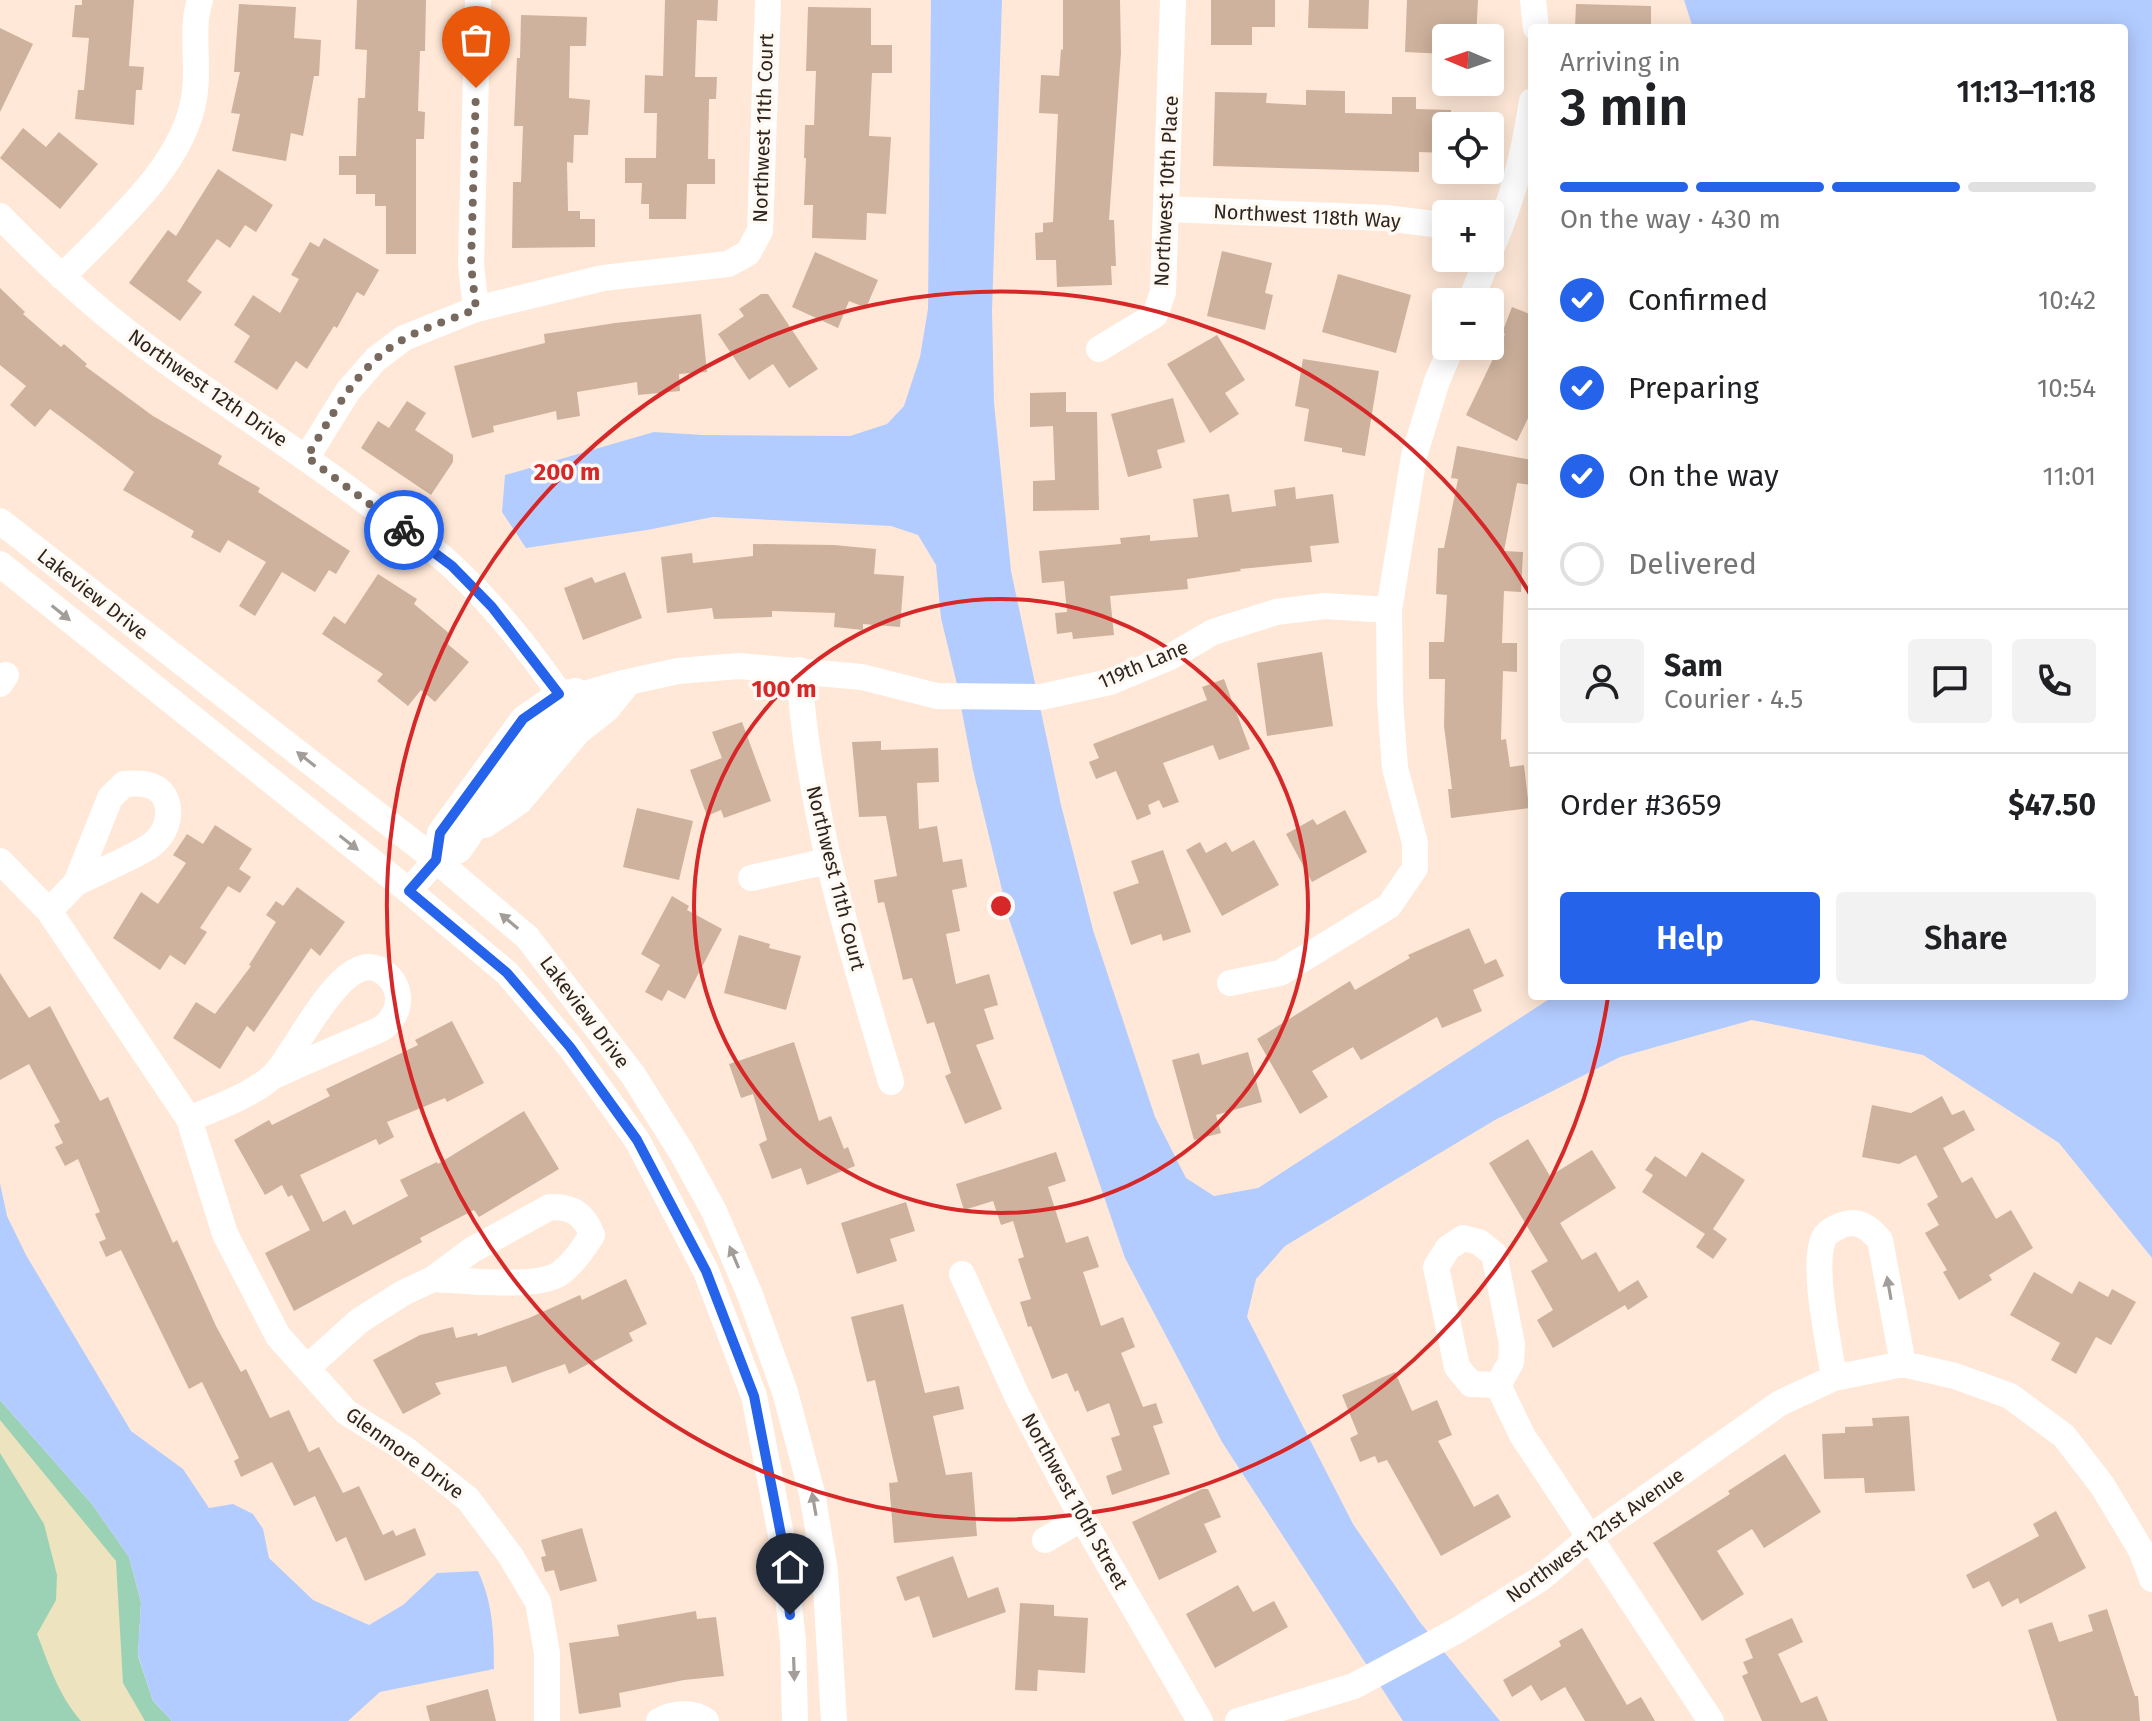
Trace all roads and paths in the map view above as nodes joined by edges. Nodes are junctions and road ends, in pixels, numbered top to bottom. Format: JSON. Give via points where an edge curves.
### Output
{"nodes":[{"id":1,"x":200,"y":0,"type":"edge"},
{"id":2,"x":478,"y":0,"type":"edge"},
{"id":3,"x":768,"y":0,"type":"edge"},
{"id":4,"x":1173,"y":0,"type":"edge"},
{"id":5,"x":1533,"y":0,"type":"edge"},
{"id":6,"x":1536,"y":24,"type":"edge"},
{"id":7,"x":1528,"y":128,"type":"edge"},
{"id":8,"x":1167,"y":209,"type":"junction"},
{"id":9,"x":0,"y":216,"type":"edge"},
{"id":10,"x":1504,"y":219,"type":"edge"},
{"id":11,"x":1432,"y":224,"type":"edge"},
{"id":12,"x":62,"y":277,"type":"junction"},
{"id":13,"x":476,"y":309,"type":"junction"},
{"id":14,"x":1099,"y":349,"type":"dead end"},
{"id":15,"x":1446,"y":360,"type":"edge"},
{"id":16,"x":307,"y":457,"type":"junction"},
{"id":17,"x":0,"y":521,"type":"edge"},
{"id":18,"x":0,"y":564,"type":"edge"},
{"id":19,"x":1389,"y":610,"type":"junction"},
{"id":20,"x":799,"y":670,"type":"junction"},
{"id":21,"x":570,"y":709,"type":"junction"},
{"id":22,"x":436,"y":860,"type":"junction"},
{"id":23,"x":0,"y":861,"type":"edge"},
{"id":24,"x":828,"y":861,"type":"junction"},
{"id":25,"x":751,"y":878,"type":"dead end"},
{"id":26,"x":76,"y":883,"type":"dead end"},
{"id":27,"x":409,"y":891,"type":"junction"},
{"id":28,"x":49,"y":911,"type":"junction"},
{"id":29,"x":1230,"y":983,"type":"dead end"},
{"id":30,"x":274,"y":1076,"type":"junction"},
{"id":31,"x":891,"y":1082,"type":"dead end"},
{"id":32,"x":189,"y":1119,"type":"junction"},
{"id":33,"x":962,"y":1274,"type":"dead end"},
{"id":34,"x":433,"y":1279,"type":"junction"},
{"id":35,"x":1903,"y":1364,"type":"junction"},
{"id":36,"x":307,"y":1368,"type":"junction"},
{"id":37,"x":1834,"y":1378,"type":"junction"},
{"id":38,"x":1498,"y":1385,"type":"junction"},
{"id":39,"x":1082,"y":1518,"type":"junction"},
{"id":40,"x":1589,"y":1538,"type":"junction"},
{"id":41,"x":1045,"y":1540,"type":"dead end"},
{"id":42,"x":2152,"y":1579,"type":"edge"},
{"id":43,"x":547,"y":1721,"type":"edge"},
{"id":44,"x":659,"y":1721,"type":"edge"},
{"id":45,"x":706,"y":1721,"type":"edge"},
{"id":46,"x":795,"y":1721,"type":"edge"},
{"id":47,"x":834,"y":1721,"type":"edge"},
{"id":48,"x":1200,"y":1721,"type":"edge"},
{"id":49,"x":1238,"y":1721,"type":"edge"},
{"id":50,"x":1711,"y":1721,"type":"edge"}],
"edges":[{"from":1,"to":12,"type":"street","via":[[195,95],[187,130],[166,165]]},
{"from":2,"to":13,"type":"street","via":[[471,265]]},
{"from":3,"to":13,"type":"street","name":"Northwest 11th Court","via":[[760,231],[748,253],[728,264],[603,278]]},
{"from":4,"to":8,"type":"street","name":"Northwest 10th Place"},
{"from":5,"to":6,"type":"street"},
{"from":7,"to":10,"type":"street"},
{"from":8,"to":11,"type":"street","name":"Northwest 118th Way"},
{"from":8,"to":14,"type":"street","name":"Northwest 10th Place","via":[[1163,292],[1155,315]]},
{"from":9,"to":12,"type":"street","name":"Northwest 12th Drive"},
{"from":12,"to":16,"type":"street","name":"Northwest 12th Drive","via":[[111,320]]},
{"from":13,"to":16,"type":"street","via":[[404,338],[376,359],[348,391]]},
{"from":15,"to":19,"type":"street","via":[[1414,456]]},
{"from":16,"to":21,"type":"street","name":"Northwest 12th Drive","via":[[452,566],[492,607]]},
{"from":22,"to":17,"type":"street","name":"Lakeview Drive","one_way":true},
{"from":18,"to":27,"type":"street","name":"Lakeview Drive","one_way":true},
{"from":19,"to":20,"type":"street","name":"119th Lane","via":[[1325,606],[1276,612],[1213,632],[1110,682],[1053,694],[937,696],[862,677]]},
{"from":19,"to":29,"type":"street","via":[[1395,768],[1415,843],[1415,868],[1389,906],[1280,973]]},
{"from":20,"to":21,"type":"street","name":"119th Lane","via":[[678,671],[588,693]]},
{"from":20,"to":24,"type":"street","name":"Northwest 11th Court","via":[[803,733]]},
{"from":21,"to":22,"type":"street","via":[[526,753],[459,850]]},
{"from":21,"to":22,"type":"street","via":[[523,719],[440,833]]},
{"from":22,"to":27,"type":"street"},
{"from":47,"to":22,"type":"street","name":"Lakeview Drive","one_way":true,"via":[[825,1571],[812,1493],[785,1392],[714,1211],[633,1075],[527,937]]},
{"from":23,"to":28,"type":"street","name":"Glenmore Drive"},
{"from":24,"to":25,"type":"street"},
{"from":24,"to":31,"type":"street","name":"Northwest 11th Court"},
{"from":26,"to":28,"type":"street"},
{"from":27,"to":46,"type":"street","name":"Lakeview Drive","one_way":true,"via":[[507,973],[570,1047],[637,1140],[706,1271],[754,1396],[781,1535],[793,1641]]},
{"from":28,"to":32,"type":"street","name":"Glenmore Drive"},
{"from":30,"to":30,"type":"street","via":[[342,979],[362,967],[378,969],[391,979],[399,993],[398,1009],[384,1027]]},
{"from":30,"to":32,"type":"street","via":[[234,1101]]},
{"from":32,"to":36,"type":"street","name":"Glenmore Drive","via":[[225,1234],[278,1336]]},
{"from":33,"to":39,"type":"street","name":"Northwest 10th Street","via":[[1017,1396]]},
{"from":34,"to":34,"type":"street","via":[[472,1250],[550,1207],[565,1206],[579,1213],[592,1235],[558,1275],[528,1282]]},
{"from":34,"to":36,"type":"street","via":[[359,1321]]},
{"from":35,"to":37,"type":"street","name":"Northwest 121st Avenue"},
{"from":35,"to":37,"type":"street","one_way":true,"via":[[1880,1240],[1867,1226],[1850,1222],[1824,1236],[1819,1259]]},
{"from":35,"to":42,"type":"street","via":[[2010,1396],[2064,1436],[2102,1485]]},
{"from":36,"to":43,"type":"street","name":"Glenmore Drive","via":[[346,1412],[405,1449],[468,1499],[510,1555],[538,1602],[547,1653]]},
{"from":37,"to":40,"type":"street","name":"Northwest 121st Avenue","via":[[1780,1403]]},
{"from":38,"to":38,"type":"street","via":[[1471,1384],[1457,1367],[1436,1267],[1448,1248],[1463,1238],[1494,1254],[1512,1344],[1511,1362]]},
{"from":38,"to":40,"type":"street","via":[[1522,1435]]},
{"from":39,"to":41,"type":"street"},
{"from":39,"to":48,"type":"street","name":"Northwest 10th Street"},
{"from":40,"to":49,"type":"street","name":"Northwest 121st Avenue","via":[[1540,1579],[1354,1686]]},
{"from":40,"to":50,"type":"street"},
{"from":44,"to":45,"type":"street","via":[[685,1714]]}]}
